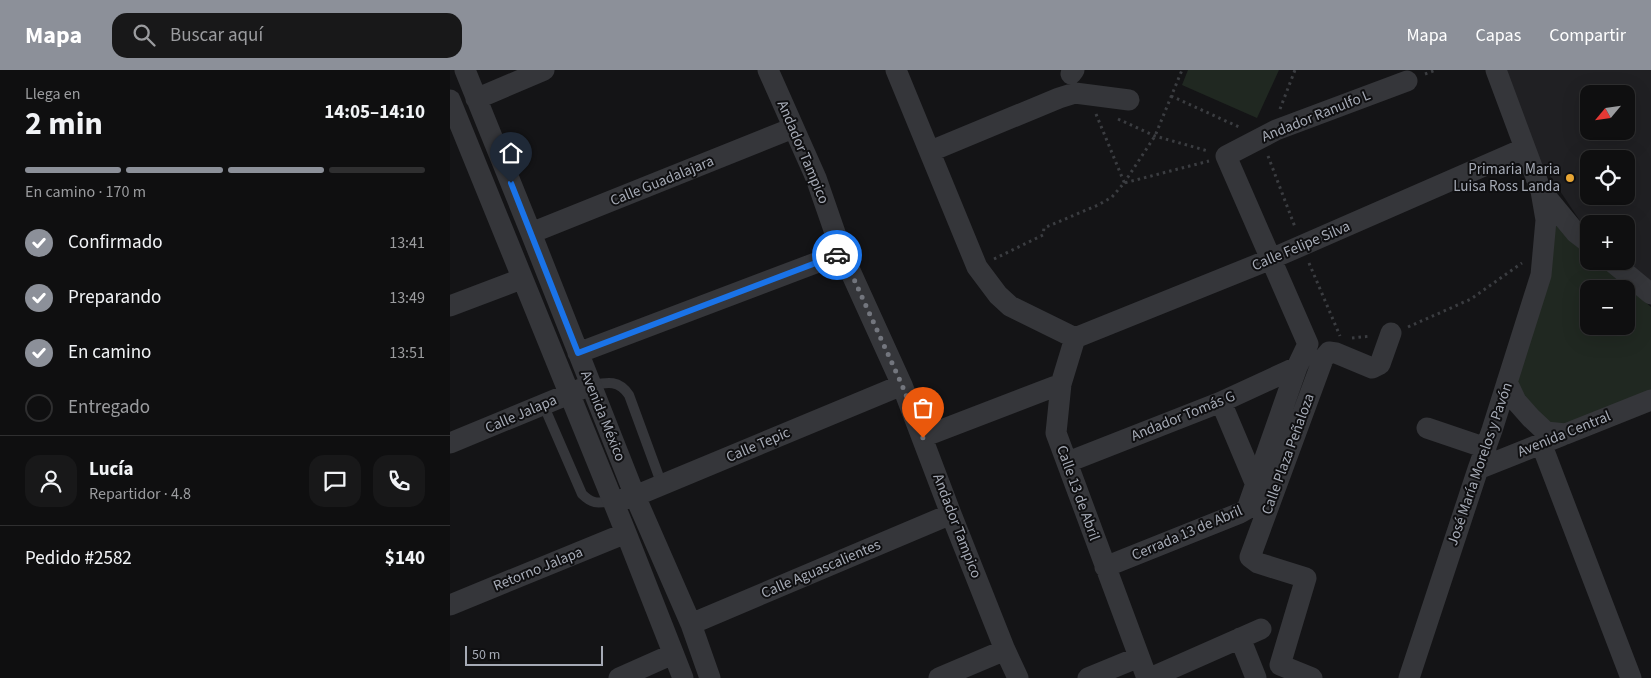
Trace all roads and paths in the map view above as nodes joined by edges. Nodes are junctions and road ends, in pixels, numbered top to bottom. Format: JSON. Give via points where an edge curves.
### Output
{"nodes":[{"id":1,"x":465,"y":70,"type":"edge"},
{"id":2,"x":544,"y":70,"type":"edge"},
{"id":3,"x":768,"y":70,"type":"edge"},
{"id":4,"x":896,"y":70,"type":"edge"},
{"id":5,"x":1182,"y":70,"type":"edge"},
{"id":6,"x":1295,"y":70,"type":"edge"},
{"id":7,"x":1496,"y":70,"type":"edge"},
{"id":8,"x":1407,"y":81,"type":"dead end"},
{"id":9,"x":1171,"y":96,"type":"junction"},
{"id":10,"x":476,"y":98,"type":"junction"},
{"id":11,"x":450,"y":100,"type":"edge"},
{"id":12,"x":1129,"y":100,"type":"dead end"},
{"id":13,"x":1101,"y":113,"type":"dead end"},
{"id":14,"x":1116,"y":118,"type":"dead end"},
{"id":15,"x":793,"y":128,"type":"junction"},
{"id":16,"x":1155,"y":136,"type":"junction"},
{"id":17,"x":1265,"y":136,"type":"junction"},
{"id":18,"x":457,"y":138,"type":"edge"},
{"id":19,"x":1524,"y":148,"type":"junction"},
{"id":20,"x":931,"y":152,"type":"junction"},
{"id":21,"x":1226,"y":156,"type":"junction"},
{"id":22,"x":1124,"y":183,"type":"junction"},
{"id":23,"x":1541,"y":191,"type":"junction"},
{"id":24,"x":531,"y":233,"type":"junction"},
{"id":25,"x":1580,"y":236,"type":"edge"},
{"id":26,"x":1544,"y":249,"type":"junction"},
{"id":27,"x":842,"y":253,"type":"junction"},
{"id":28,"x":1271,"y":259,"type":"junction"},
{"id":29,"x":977,"y":267,"type":"junction"},
{"id":30,"x":1622,"y":270,"type":"edge"},
{"id":31,"x":522,"y":279,"type":"junction"},
{"id":32,"x":1651,"y":294,"type":"edge"},
{"id":33,"x":450,"y":306,"type":"edge"},
{"id":34,"x":1391,"y":333,"type":"junction"},
{"id":35,"x":1075,"y":338,"type":"junction"},
{"id":36,"x":1352,"y":338,"type":"dead end"},
{"id":37,"x":1308,"y":344,"type":"junction"},
{"id":38,"x":1335,"y":346,"type":"junction"},
{"id":39,"x":578,"y":353,"type":"junction"},
{"id":40,"x":1297,"y":367,"type":"junction"},
{"id":41,"x":1507,"y":382,"type":"junction"},
{"id":42,"x":1061,"y":384,"type":"junction"},
{"id":43,"x":592,"y":385,"type":"junction"},
{"id":44,"x":902,"y":385,"type":"junction"},
{"id":45,"x":568,"y":394,"type":"junction"},
{"id":46,"x":1221,"y":402,"type":"junction"},
{"id":47,"x":543,"y":404,"type":"junction"},
{"id":48,"x":1649,"y":407,"type":"edge"},
{"id":49,"x":1427,"y":428,"type":"dead end"},
{"id":50,"x":1566,"y":434,"type":"junction"},
{"id":51,"x":923,"y":438,"type":"junction"},
{"id":52,"x":450,"y":443,"type":"edge"},
{"id":53,"x":1541,"y":444,"type":"junction"},
{"id":54,"x":1486,"y":448,"type":"junction"},
{"id":55,"x":1068,"y":462,"type":"junction"},
{"id":56,"x":1478,"y":468,"type":"junction"},
{"id":57,"x":662,"y":485,"type":"junction"},
{"id":58,"x":1256,"y":485,"type":"junction"},
{"id":59,"x":635,"y":496,"type":"junction"},
{"id":60,"x":613,"y":501,"type":"junction"},
{"id":61,"x":951,"y":514,"type":"junction"},
{"id":62,"x":626,"y":533,"type":"junction"},
{"id":63,"x":1105,"y":568,"type":"junction"},
{"id":64,"x":450,"y":605,"type":"edge"},
{"id":65,"x":691,"y":624,"type":"junction"},
{"id":66,"x":1261,"y":629,"type":"dead end"},
{"id":67,"x":1240,"y":638,"type":"junction"},
{"id":68,"x":1005,"y":650,"type":"junction"},
{"id":69,"x":673,"y":654,"type":"junction"},
{"id":70,"x":1139,"y":657,"type":"junction"},
{"id":71,"x":619,"y":678,"type":"edge"},
{"id":72,"x":683,"y":678,"type":"edge"},
{"id":73,"x":710,"y":678,"type":"edge"},
{"id":74,"x":940,"y":678,"type":"edge"},
{"id":75,"x":1018,"y":678,"type":"edge"},
{"id":76,"x":1088,"y":678,"type":"edge"},
{"id":77,"x":1148,"y":678,"type":"edge"},
{"id":78,"x":1256,"y":678,"type":"edge"},
{"id":79,"x":1312,"y":678,"type":"edge"},
{"id":80,"x":1409,"y":678,"type":"edge"},
{"id":81,"x":1631,"y":678,"type":"edge"}],
"edges":[{"from":1,"to":10,"type":"street","name":"Avenida México"},
{"from":2,"to":10,"type":"street"},
{"from":3,"to":15,"type":"street","name":"Andador Tampico"},
{"from":4,"to":20,"type":"street"},
{"from":5,"to":9,"type":"path"},
{"from":6,"to":17,"type":"path"},
{"from":7,"to":19,"type":"street"},
{"from":8,"to":17,"type":"street","name":"Andador Ranulfo L"},
{"from":9,"to":16,"type":"path"},
{"from":9,"to":17,"type":"path"},
{"from":10,"to":24,"type":"street","name":"Avenida México"},
{"from":11,"to":18,"type":"street","name":"Avenida México"},
{"from":12,"to":20,"type":"street","via":[[1075,93]]},
{"from":13,"to":22,"type":"path","via":[[1094,110]]},
{"from":14,"to":16,"type":"path"},
{"from":15,"to":24,"type":"street","name":"Calle Guadalajara"},
{"from":15,"to":27,"type":"street","name":"Andador Tampico","via":[[816,178]]},
{"from":16,"to":21,"type":"path"},
{"from":16,"to":22,"type":"path"},
{"from":17,"to":21,"type":"street","name":"Andador Ranulfo L"},
{"from":18,"to":31,"type":"street","name":"Avenida México"},
{"from":19,"to":23,"type":"street"},
{"from":19,"to":28,"type":"street","name":"Calle Felipe Silva"},
{"from":20,"to":29,"type":"street"},
{"from":21,"to":22,"type":"path"},
{"from":21,"to":28,"type":"street"},
{"from":22,"to":29,"type":"path","via":[[1112,197],[1098,205],[1044,228],[1043,235]]},
{"from":23,"to":25,"type":"street"},
{"from":23,"to":26,"type":"street","name":"José María Morelos y Pavón","via":[[1546,220]]},
{"from":24,"to":39,"type":"street","name":"Avenida México"},
{"from":26,"to":34,"type":"path","via":[[1470,299]]},
{"from":26,"to":41,"type":"street","name":"José María Morelos y Pavón","via":[[1541,275]]},
{"from":27,"to":39,"type":"street"},
{"from":27,"to":44,"type":"street","name":"Andador Tampico"},
{"from":28,"to":35,"type":"street","name":"Calle Felipe Silva"},
{"from":28,"to":37,"type":"street"},
{"from":29,"to":35,"type":"street","via":[[1010,306]]},
{"from":30,"to":32,"type":"street"},
{"from":31,"to":33,"type":"street"},
{"from":31,"to":45,"type":"street","name":"Avenida México"},
{"from":34,"to":36,"type":"path"},
{"from":34,"to":38,"type":"street","via":[[1380,364],[1372,368],[1336,352]]},
{"from":35,"to":42,"type":"street","name":"Calle 13 de Abril"},
{"from":37,"to":38,"type":"path"},
{"from":37,"to":40,"type":"street","name":"Cerrada 13 de Abril"},
{"from":38,"to":79,"type":"street","name":"Calle Plaza Peñaloza","via":[[1323,359],[1250,557],[1258,563],[1306,578],[1280,665]]},
{"from":39,"to":43,"type":"street","name":"Avenida México"},
{"from":40,"to":46,"type":"street","name":"Andador Tomás G"},
{"from":40,"to":58,"type":"street","name":"Cerrada 13 de Abril"},
{"from":41,"to":50,"type":"street","via":[[1516,401],[1546,432]]},
{"from":41,"to":54,"type":"street","name":"José María Morelos y Pavón"},
{"from":42,"to":51,"type":"street"},
{"from":42,"to":55,"type":"street","name":"Calle 13 de Abril","via":[[1056,433]]},
{"from":43,"to":45,"type":"street","name":"Calle Jalapa"},
{"from":43,"to":57,"type":"lane","via":[[611,382],[625,389]]},
{"from":43,"to":59,"type":"street","name":"Avenida México"},
{"from":44,"to":51,"type":"street","name":"Andador Tampico"},
{"from":44,"to":57,"type":"street","name":"Calle Tepic"},
{"from":45,"to":47,"type":"street","name":"Calle Jalapa"},
{"from":45,"to":60,"type":"street","name":"Avenida México"},
{"from":46,"to":55,"type":"street","name":"Andador Tomás G"},
{"from":46,"to":58,"type":"street"},
{"from":47,"to":52,"type":"street","name":"Calle Jalapa"},
{"from":47,"to":60,"type":"lane","via":[[582,494],[596,503]]},
{"from":48,"to":50,"type":"street","name":"Avenida Central"},
{"from":49,"to":54,"type":"street"},
{"from":50,"to":53,"type":"street","name":"Avenida Central"},
{"from":51,"to":61,"type":"street","name":"Andador Tampico"},
{"from":53,"to":56,"type":"street","name":"Avenida Central"},
{"from":53,"to":81,"type":"street"},
{"from":54,"to":56,"type":"street","name":"José María Morelos y Pavón"},
{"from":55,"to":63,"type":"street","name":"Calle 13 de Abril"},
{"from":56,"to":80,"type":"street","name":"José María Morelos y Pavón"},
{"from":57,"to":59,"type":"street","name":"Calle Tepic"},
{"from":58,"to":63,"type":"street","name":"Cerrada 13 de Abril","via":[[1247,509],[1240,513]]},
{"from":59,"to":60,"type":"street","name":"Calle Tepic"},
{"from":59,"to":65,"type":"street","name":"Avenida México"},
{"from":60,"to":62,"type":"street","name":"Avenida México"},
{"from":61,"to":65,"type":"street","name":"Calle Aguascalientes"},
{"from":61,"to":68,"type":"street","name":"Andador Tampico"},
{"from":62,"to":64,"type":"street","name":"Retorno Jalapa"},
{"from":62,"to":69,"type":"street","name":"Avenida México"},
{"from":63,"to":70,"type":"street","name":"Calle 13 de Abril"},
{"from":65,"to":73,"type":"street","name":"Avenida México"},
{"from":66,"to":67,"type":"street"},
{"from":67,"to":77,"type":"street"},
{"from":67,"to":78,"type":"street"},
{"from":68,"to":74,"type":"street"},
{"from":68,"to":75,"type":"street","name":"Andador Tampico"},
{"from":69,"to":71,"type":"street"},
{"from":69,"to":72,"type":"street","name":"Avenida México"},
{"from":70,"to":76,"type":"street"},
{"from":70,"to":77,"type":"street","name":"Calle 13 de Abril"}]}
